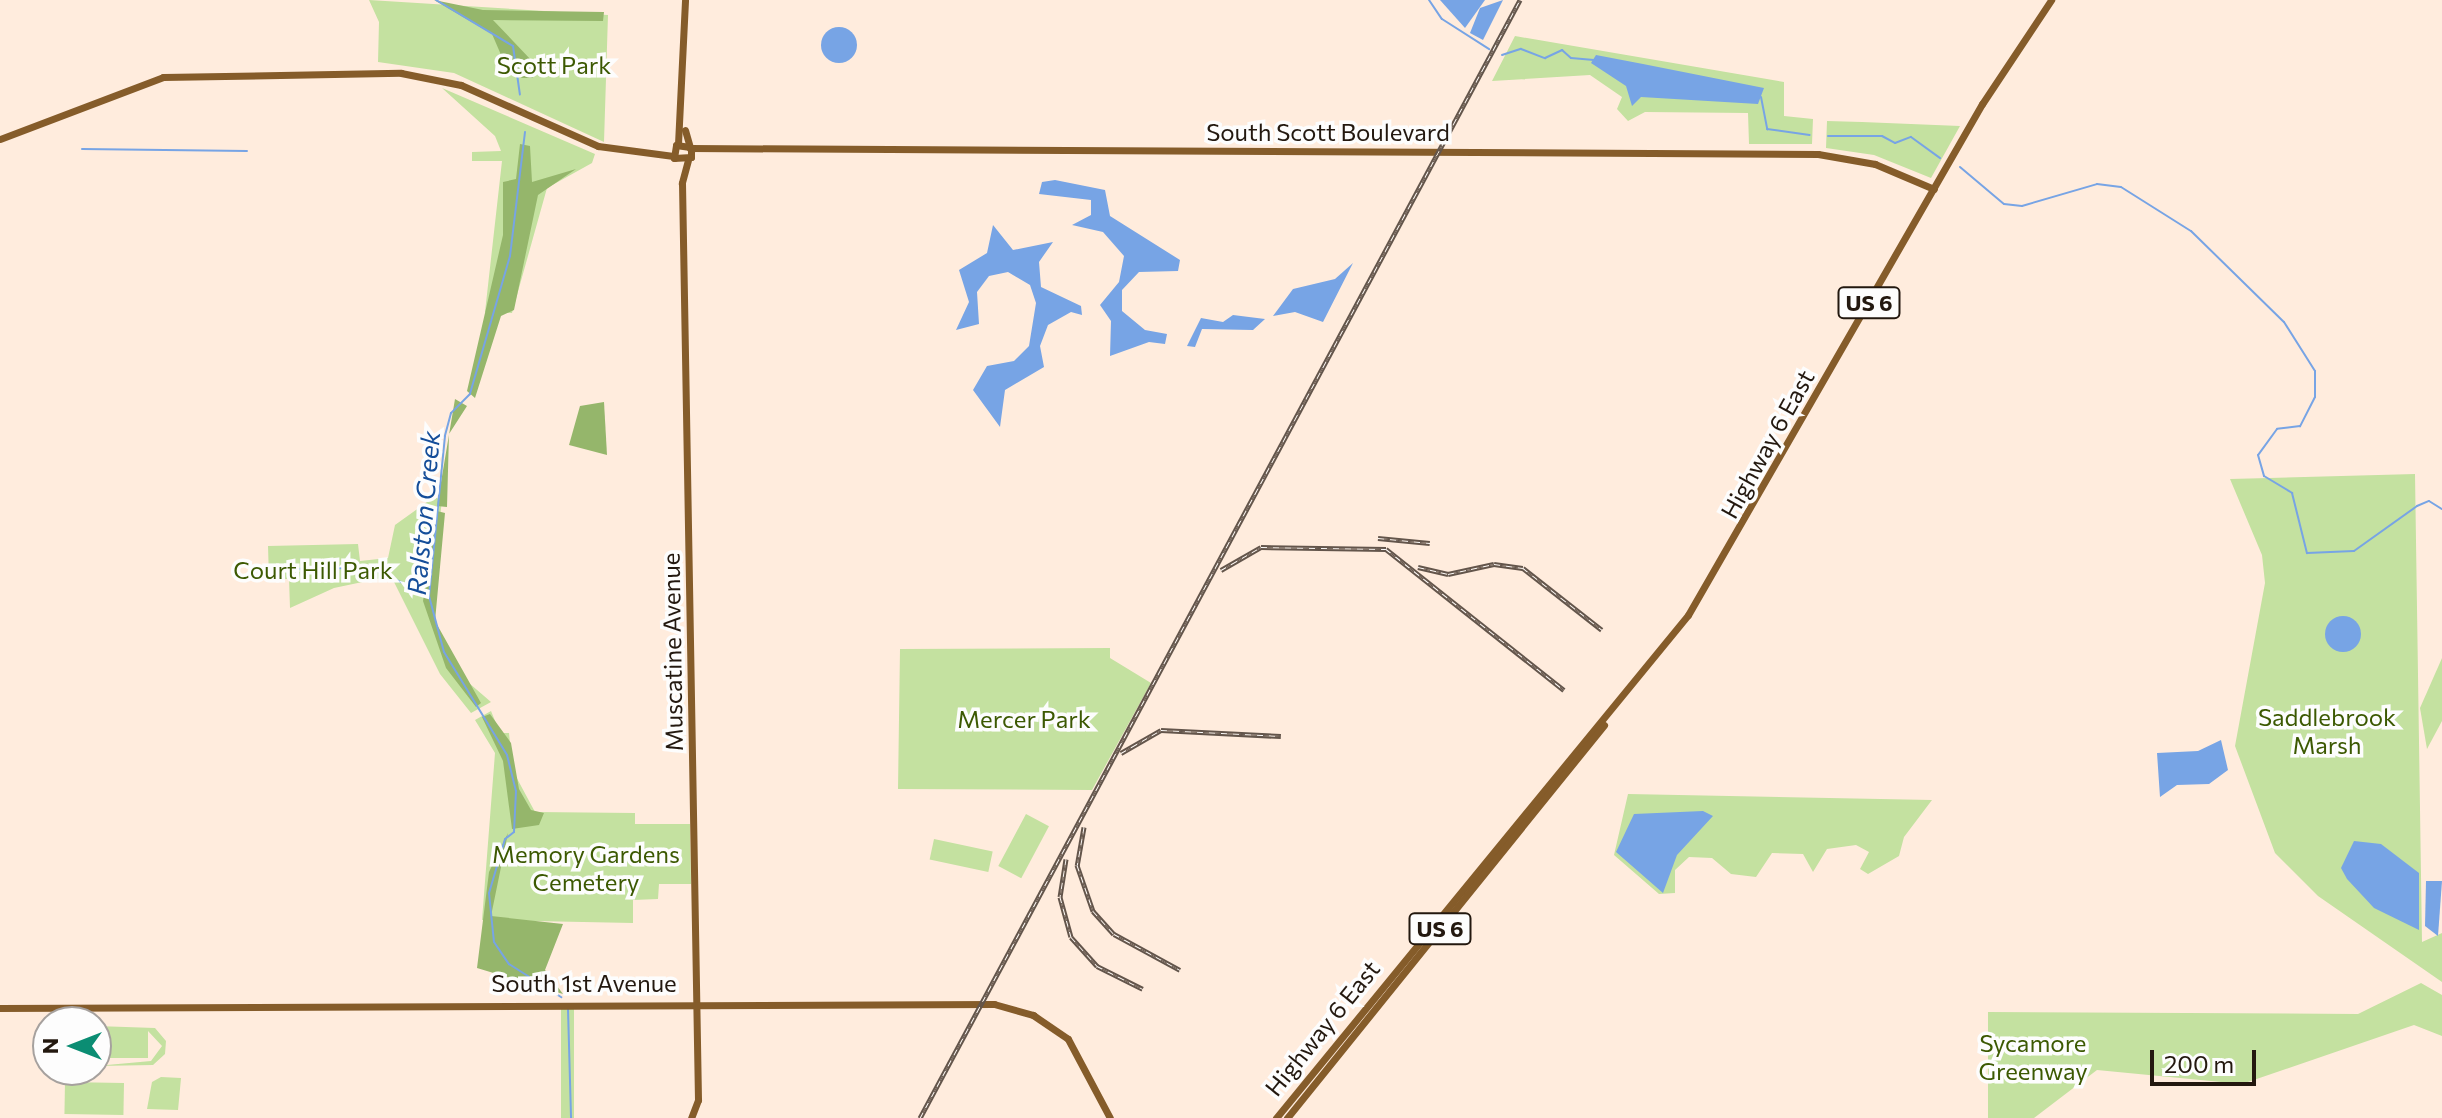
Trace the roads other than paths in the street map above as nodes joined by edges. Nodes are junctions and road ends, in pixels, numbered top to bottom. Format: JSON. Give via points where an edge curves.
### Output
{"nodes":[{"id":1,"x":685,"y":0,"type":"edge"},
{"id":2,"x":2051,"y":0,"type":"edge"},
{"id":3,"x":684,"y":123,"type":"junction"},
{"id":4,"x":0,"y":139,"type":"edge"},
{"id":5,"x":676,"y":145,"type":"junction"},
{"id":6,"x":690,"y":148,"type":"junction"},
{"id":7,"x":653,"y":153,"type":"junction"},
{"id":8,"x":715,"y":153,"type":"junction"},
{"id":9,"x":674,"y":158,"type":"junction"},
{"id":10,"x":689,"y":160,"type":"junction"},
{"id":11,"x":682,"y":183,"type":"junction"},
{"id":12,"x":1934,"y":189,"type":"junction"},
{"id":13,"x":1616,"y":706,"type":"junction"},
{"id":14,"x":697,"y":1003,"type":"junction"},
{"id":15,"x":0,"y":1008,"type":"edge"},
{"id":16,"x":691,"y":1118,"type":"edge"},
{"id":17,"x":1110,"y":1118,"type":"edge"},
{"id":18,"x":1276,"y":1118,"type":"edge"},
{"id":19,"x":1287,"y":1118,"type":"edge"}],
"edges":[{"from":1,"to":3,"type":"main road"},
{"from":2,"to":12,"type":"main road","number":"US 6"},
{"from":3,"to":5,"type":"main road"},
{"from":3,"to":6,"type":"main road","name":"Muscatine Avenue"},
{"from":4,"to":7,"type":"main road","via":[[180,74],[411,73],[461,85],[598,146]]},
{"from":5,"to":6,"type":"main road","name":"South Scott Boulevard"},
{"from":5,"to":7,"type":"main road"},
{"from":5,"to":9,"type":"main road"},
{"from":6,"to":8,"type":"main road","name":"South Scott Boulevard"},
{"from":6,"to":10,"type":"main road","name":"Muscatine Avenue"},
{"from":7,"to":9,"type":"main road"},
{"from":8,"to":10,"type":"main road","name":"South Scott Boulevard"},
{"from":8,"to":12,"type":"main road","name":"South Scott Boulevard","via":[[1818,154],[1875,164]]},
{"from":9,"to":10,"type":"main road","name":"South Scott Boulevard"},
{"from":9,"to":11,"type":"main road","name":"Muscatine Avenue"},
{"from":10,"to":11,"type":"main road","name":"Muscatine Avenue"},
{"from":11,"to":14,"type":"main road","name":"Muscatine Avenue"},
{"from":12,"to":13,"type":"main road","name":"Highway 6 East","number":"US 6","via":[[1720,567]]},
{"from":13,"to":18,"type":"main road","name":"Highway 6 East","number":"US 6"},
{"from":13,"to":19,"type":"main road","name":"Highway 6 East","number":"US 6"},
{"from":14,"to":15,"type":"main road","name":"South 1st Avenue"},
{"from":14,"to":16,"type":"main road","name":"Muscatine Avenue","via":[[698,1100]]},
{"from":14,"to":17,"type":"main road","name":"South 1st Avenue","via":[[1010,1007],[1043,1021],[1074,1046]]}]}
